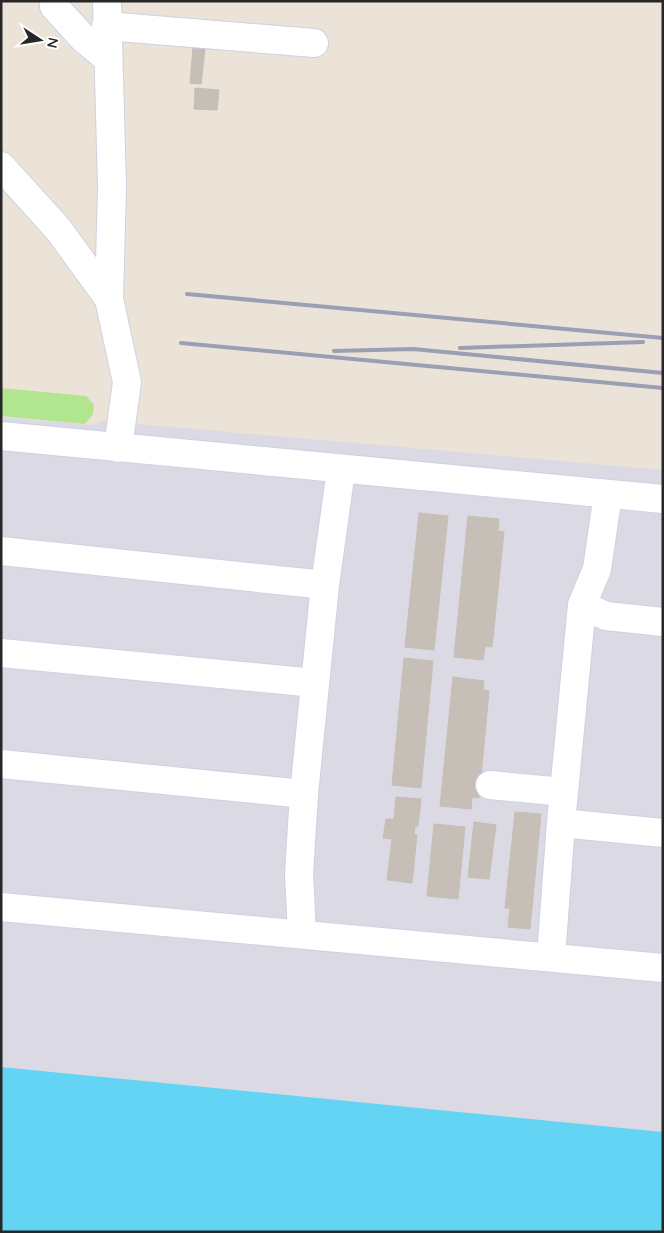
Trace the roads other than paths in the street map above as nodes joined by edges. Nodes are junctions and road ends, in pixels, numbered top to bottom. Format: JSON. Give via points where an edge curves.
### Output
{"nodes":[{"id":1,"x":52,"y":3,"type":"edge"},
{"id":2,"x":107,"y":14,"type":"edge"},
{"id":3,"x":314,"y":43,"type":"dead end"},
{"id":4,"x":108,"y":59,"type":"junction"},
{"id":5,"x":1,"y":166,"type":"edge"},
{"id":6,"x":109,"y":298,"type":"junction"},
{"id":7,"x":1,"y":436,"type":"edge"},
{"id":8,"x":118,"y":448,"type":"junction"},
{"id":9,"x":341,"y":470,"type":"junction"},
{"id":10,"x":608,"y":494,"type":"junction"},
{"id":11,"x":663,"y":499,"type":"edge"},
{"id":12,"x":1,"y":552,"type":"edge"},
{"id":13,"x":325,"y":585,"type":"junction"},
{"id":14,"x":582,"y":605,"type":"junction"},
{"id":15,"x":663,"y":622,"type":"edge"},
{"id":16,"x":1,"y":653,"type":"edge"},
{"id":17,"x":315,"y":683,"type":"junction"},
{"id":18,"x":1,"y":764,"type":"edge"},
{"id":19,"x":490,"y":785,"type":"dead end"},
{"id":20,"x":564,"y":792,"type":"junction"},
{"id":21,"x":304,"y":794,"type":"junction"},
{"id":22,"x":561,"y":823,"type":"junction"},
{"id":23,"x":663,"y":833,"type":"edge"},
{"id":24,"x":1,"y":907,"type":"edge"},
{"id":25,"x":302,"y":933,"type":"junction"},
{"id":26,"x":551,"y":958,"type":"junction"},
{"id":27,"x":663,"y":968,"type":"edge"}],
"edges":[{"from":1,"to":4,"type":"lane","via":[[84,39]]},
{"from":2,"to":3,"type":"lane"},
{"from":2,"to":4,"type":"lane"},
{"from":4,"to":6,"type":"lane"},
{"from":5,"to":6,"type":"lane","via":[[58,229]]},
{"from":6,"to":8,"type":"lane","via":[[127,382]]},
{"from":7,"to":8,"type":"lane"},
{"from":8,"to":9,"type":"lane"},
{"from":9,"to":10,"type":"lane"},
{"from":9,"to":13,"type":"lane"},
{"from":10,"to":11,"type":"lane"},
{"from":10,"to":14,"type":"lane","via":[[596,569]]},
{"from":12,"to":13,"type":"lane"},
{"from":13,"to":17,"type":"lane"},
{"from":14,"to":15,"type":"lane","via":[[606,616]]},
{"from":14,"to":20,"type":"lane"},
{"from":16,"to":17,"type":"lane"},
{"from":17,"to":21,"type":"lane"},
{"from":18,"to":21,"type":"lane"},
{"from":19,"to":20,"type":"lane"},
{"from":20,"to":22,"type":"lane"},
{"from":21,"to":25,"type":"lane","via":[[299,874]]},
{"from":22,"to":23,"type":"lane"},
{"from":22,"to":26,"type":"lane"},
{"from":24,"to":25,"type":"lane"},
{"from":25,"to":26,"type":"lane"},
{"from":26,"to":27,"type":"lane"}]}
